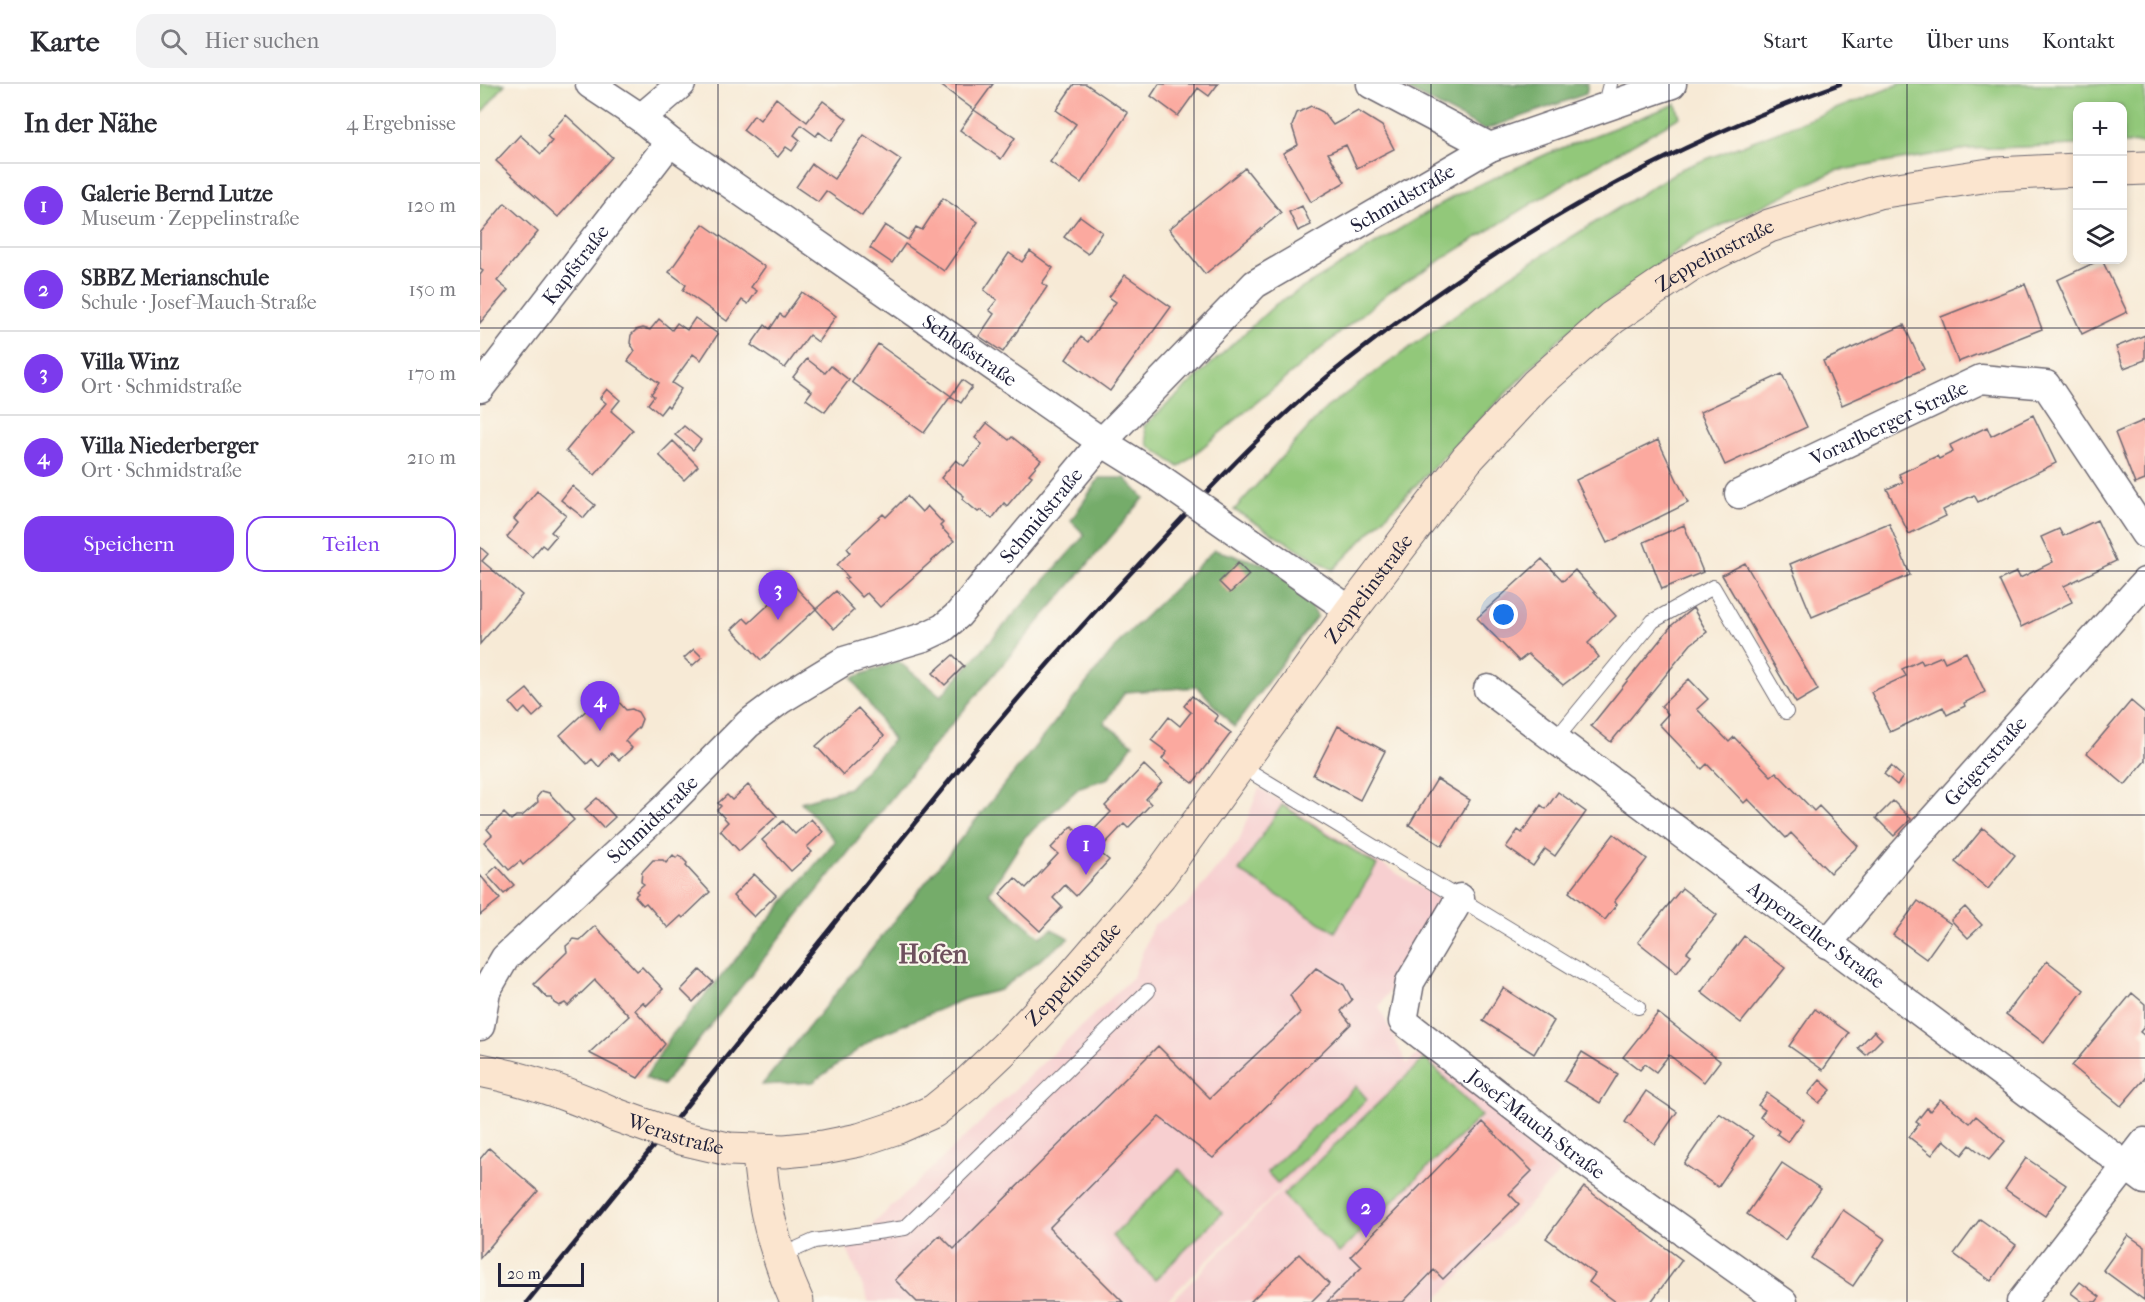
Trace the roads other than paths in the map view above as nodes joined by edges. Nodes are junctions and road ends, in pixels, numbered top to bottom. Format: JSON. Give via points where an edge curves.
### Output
{"nodes":[{"id":1,"x":590,"y":84,"type":"edge"},
{"id":2,"x":681,"y":84,"type":"edge"},
{"id":3,"x":1371,"y":84,"type":"edge"},
{"id":4,"x":1672,"y":84,"type":"edge"},
{"id":5,"x":1607,"y":96,"type":"edge"},
{"id":6,"x":640,"y":118,"type":"junction"},
{"id":7,"x":670,"y":142,"type":"junction"},
{"id":8,"x":1490,"y":147,"type":"junction"},
{"id":9,"x":2145,"y":168,"type":"edge"},
{"id":10,"x":2127,"y":169,"type":"edge"},
{"id":11,"x":2073,"y":170,"type":"edge"},
{"id":12,"x":480,"y":388,"type":"edge"},
{"id":13,"x":1102,"y":442,"type":"junction"},
{"id":14,"x":1738,"y":494,"type":"dead end"},
{"id":15,"x":2145,"y":534,"type":"edge"},
{"id":16,"x":2145,"y":582,"type":"edge"},
{"id":17,"x":1351,"y":611,"type":"junction"},
{"id":18,"x":1488,"y":689,"type":"dead end"},
{"id":19,"x":1786,"y":712,"type":"dead end"},
{"id":20,"x":1555,"y":740,"type":"junction"},
{"id":21,"x":1241,"y":766,"type":"junction"},
{"id":22,"x":1460,"y":898,"type":"junction"},
{"id":23,"x":1827,"y":944,"type":"junction"},
{"id":24,"x":1148,"y":991,"type":"dead end"},
{"id":25,"x":1638,"y":1006,"type":"dead end"},
{"id":26,"x":480,"y":1026,"type":"edge"},
{"id":27,"x":480,"y":1070,"type":"edge"},
{"id":28,"x":2145,"y":1142,"type":"edge"},
{"id":29,"x":743,"y":1150,"type":"junction"},
{"id":30,"x":2135,"y":1173,"type":"edge"},
{"id":31,"x":780,"y":1256,"type":"junction"},
{"id":32,"x":797,"y":1302,"type":"edge"},
{"id":33,"x":1783,"y":1302,"type":"edge"},
{"id":34,"x":2021,"y":1302,"type":"edge"}],
"edges":[{"from":1,"to":6,"type":"street","name":"Schloßstraße"},
{"from":2,"to":6,"type":"street"},
{"from":3,"to":8,"type":"street"},
{"from":4,"to":5,"type":"street","name":"Schmidstraße"},
{"from":5,"to":8,"type":"street","name":"Schmidstraße"},
{"from":6,"to":7,"type":"street","name":"Schloßstraße"},
{"from":7,"to":12,"type":"street","name":"Kapfstraße"},
{"from":7,"to":13,"type":"street","name":"Schloßstraße"},
{"from":8,"to":13,"type":"street","name":"Schmidstraße","via":[[1255,284]]},
{"from":9,"to":10,"type":"main road"},
{"from":11,"to":17,"type":"main road","name":"Zeppelinstraße","via":[[1996,174],[1878,192],[1768,225],[1687,267],[1612,318],[1536,385],[1467,459]]},
{"from":13,"to":17,"type":"street","name":"Schloßstraße","bridge":true},
{"from":13,"to":26,"type":"street","name":"Schmidstraße","via":[[943,628],[844,661],[748,724],[505,958],[486,991]]},
{"from":14,"to":15,"type":"street","name":"Vorarlberger Straße","via":[[1981,379],[2046,385]]},
{"from":16,"to":23,"type":"street","name":"Geigerstraße"},
{"from":17,"to":21,"type":"main road","name":"Zeppelinstraße"},
{"from":18,"to":20,"type":"street","name":"Appenzeller Straße"},
{"from":19,"to":20,"type":"lane","via":[[1713,587],[1653,621]]},
{"from":20,"to":23,"type":"street","name":"Appenzeller Straße"},
{"from":21,"to":22,"type":"lane"},
{"from":21,"to":29,"type":"main road","name":"Zeppelinstraße","via":[[1146,892],[1073,976],[1006,1047],[934,1111],[859,1140],[824,1147]]},
{"from":22,"to":25,"type":"lane"},
{"from":22,"to":33,"type":"street","name":"Josef-Mauch-Straße","via":[[1410,982],[1403,1021],[1580,1158]]},
{"from":23,"to":30,"type":"street","name":"Appenzeller Straße"},
{"from":24,"to":31,"type":"lane","via":[[905,1228],[814,1241]]},
{"from":27,"to":29,"type":"main road","name":"Werastraße","bridge":true,"via":[[518,1077],[681,1138]]},
{"from":28,"to":30,"type":"street"},
{"from":29,"to":31,"type":"main road","via":[[760,1171]]},
{"from":30,"to":34,"type":"street"},
{"from":31,"to":32,"type":"main road"}]}
